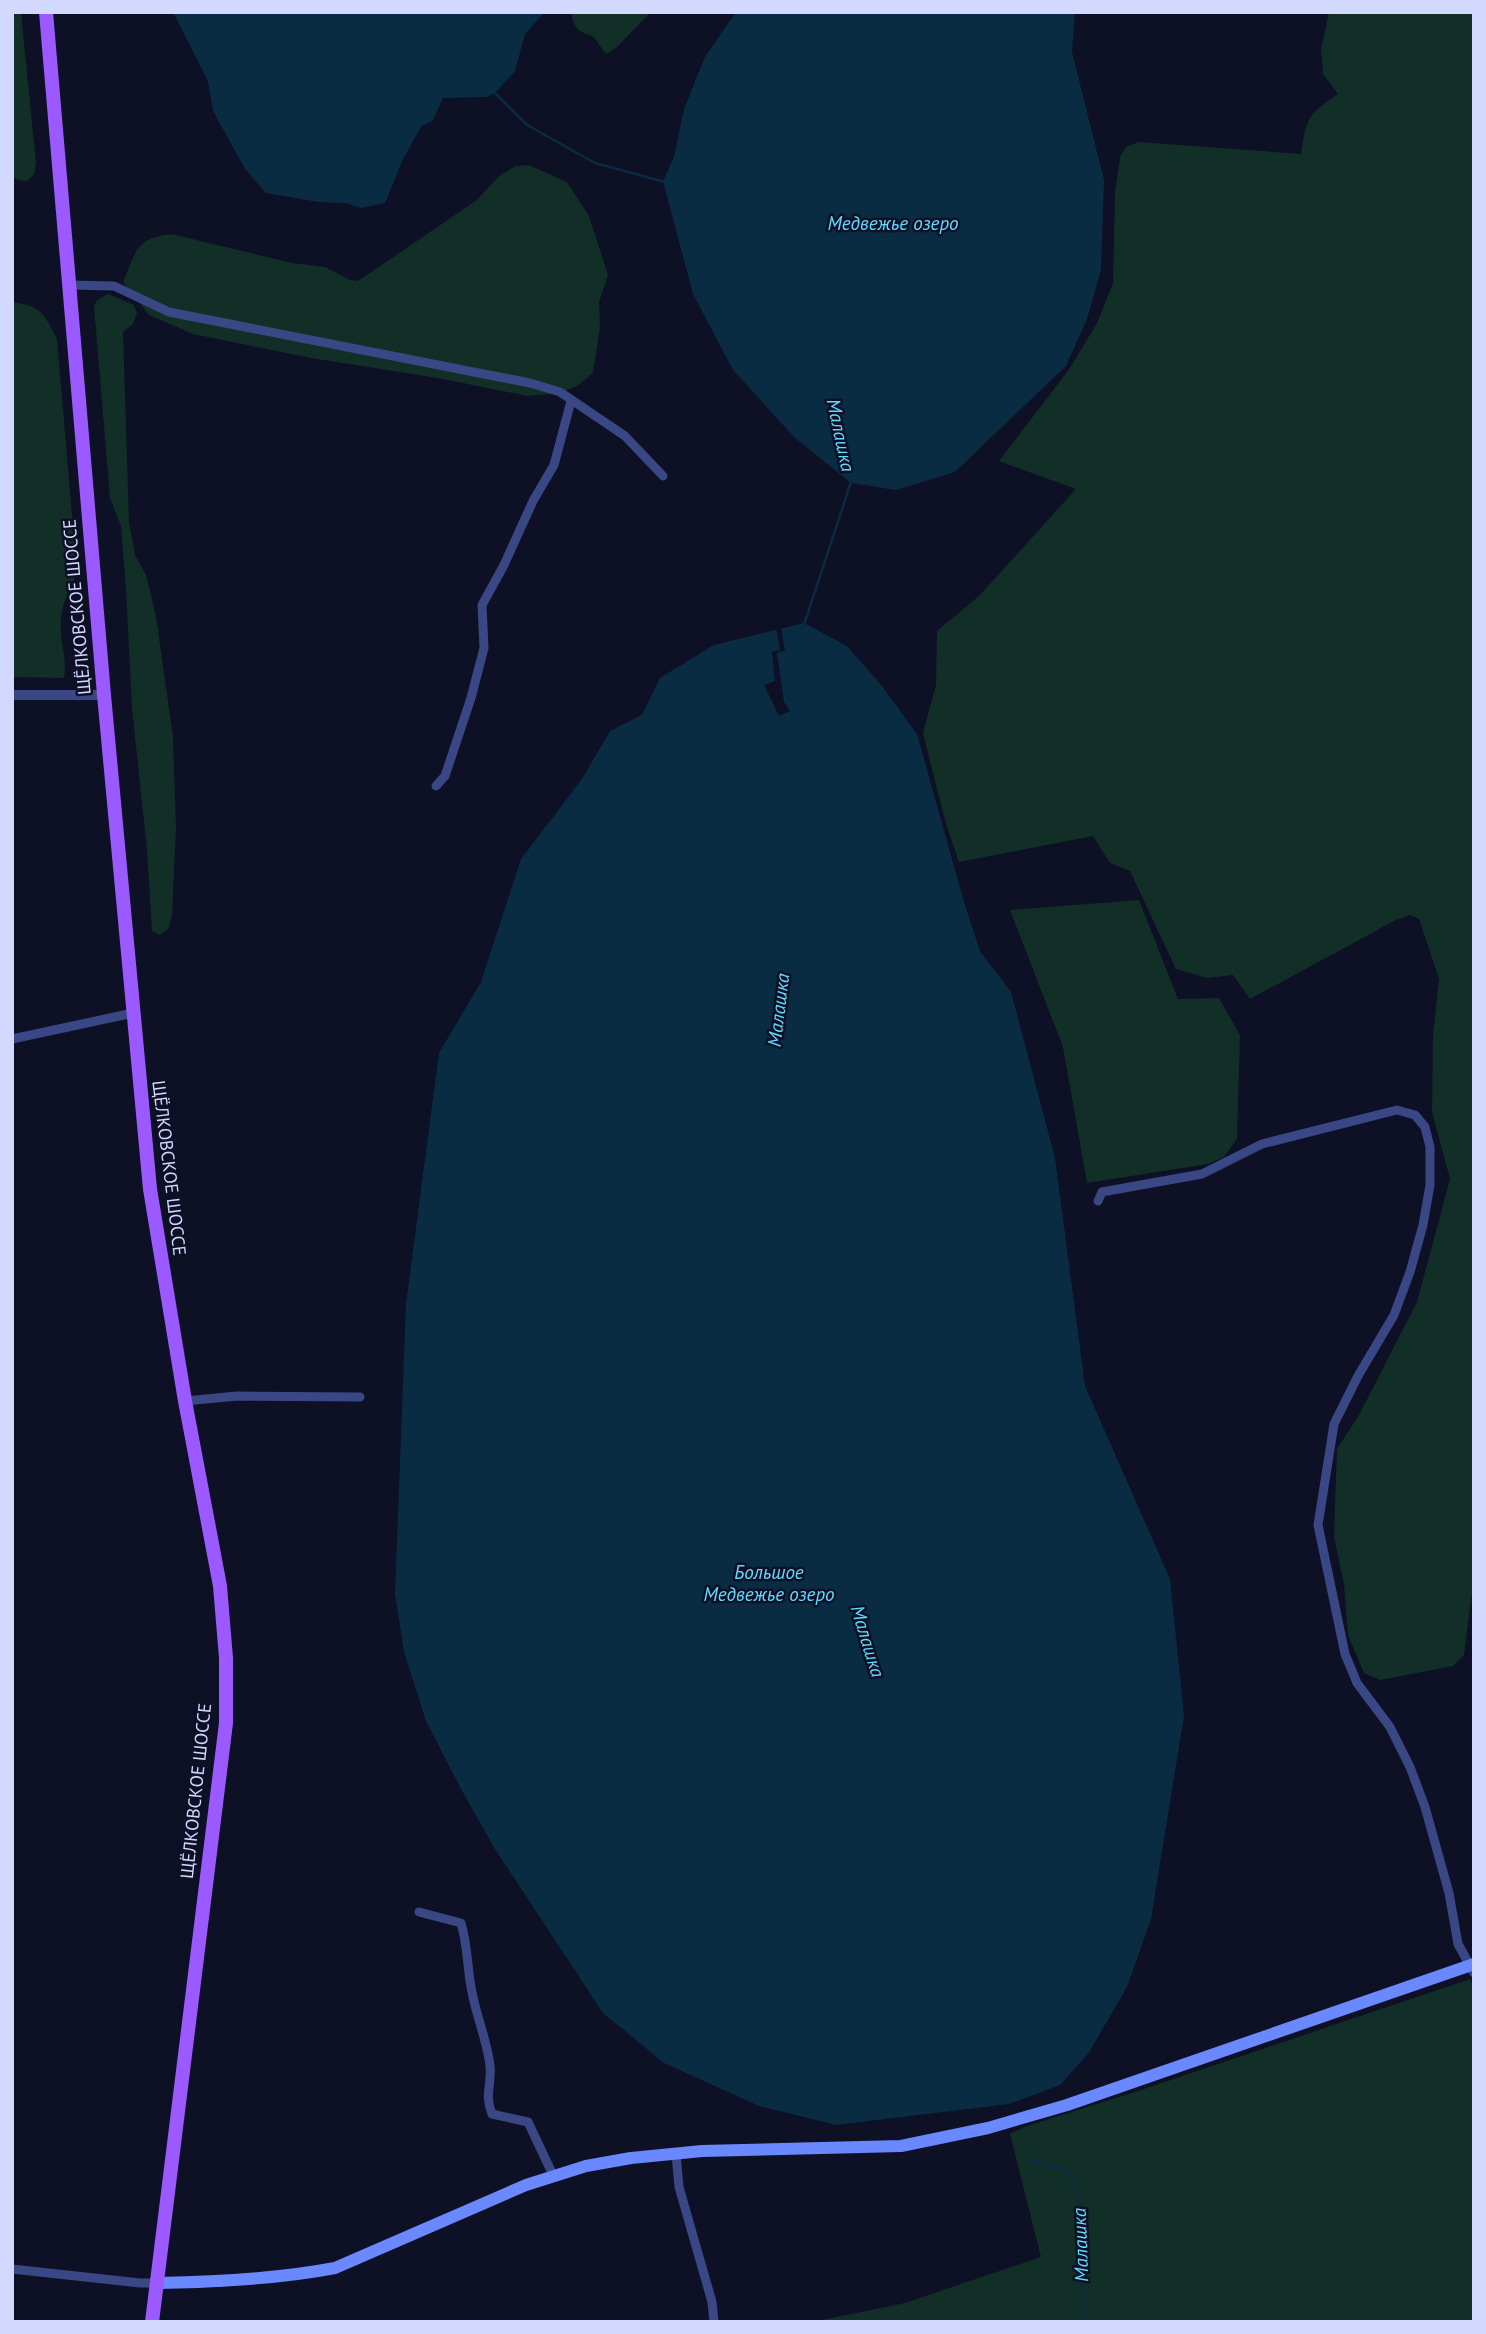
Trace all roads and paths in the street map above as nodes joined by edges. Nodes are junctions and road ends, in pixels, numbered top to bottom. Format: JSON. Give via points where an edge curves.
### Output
{"nodes":[{"id":1,"x":46,"y":12,"type":"edge"},
{"id":2,"x":69,"y":285,"type":"junction"},
{"id":3,"x":571,"y":401,"type":"junction"},
{"id":4,"x":663,"y":475,"type":"dead end"},
{"id":5,"x":12,"y":695,"type":"edge"},
{"id":6,"x":104,"y":695,"type":"junction"},
{"id":7,"x":436,"y":786,"type":"dead end"},
{"id":8,"x":133,"y":1013,"type":"junction"},
{"id":9,"x":12,"y":1039,"type":"edge"},
{"id":10,"x":1098,"y":1201,"type":"dead end"},
{"id":11,"x":360,"y":1397,"type":"dead end"},
{"id":12,"x":185,"y":1401,"type":"junction"},
{"id":13,"x":419,"y":1912,"type":"dead end"},
{"id":14,"x":1472,"y":1968,"type":"edge"},
{"id":15,"x":676,"y":2154,"type":"junction"},
{"id":16,"x":553,"y":2175,"type":"junction"},
{"id":17,"x":12,"y":2269,"type":"edge"},
{"id":18,"x":159,"y":2283,"type":"junction"},
{"id":19,"x":152,"y":2322,"type":"edge"},
{"id":20,"x":714,"y":2322,"type":"edge"}],
"edges":[{"from":1,"to":2,"type":"main road","name":"ЩЁЛКОВСКОЕ ШОССЕ"},
{"from":2,"to":3,"type":"street","via":[[114,286],[169,312],[530,383],[560,392]]},
{"from":2,"to":6,"type":"main road","name":"ЩЁЛКОВСКОЕ ШОССЕ"},
{"from":3,"to":4,"type":"street","via":[[625,436]]},
{"from":3,"to":7,"type":"street","via":[[554,466],[482,605],[484,648],[446,776]]},
{"from":5,"to":6,"type":"street"},
{"from":6,"to":8,"type":"main road","name":"ЩЁЛКОВСКОЕ ШОССЕ"},
{"from":8,"to":9,"type":"street"},
{"from":8,"to":12,"type":"main road","name":"ЩЁЛКОВСКОЕ ШОССЕ","via":[[150,1189]]},
{"from":10,"to":14,"type":"street","via":[[1102,1192],[1202,1174],[1262,1144],[1397,1110],[1415,1115],[1425,1127],[1430,1185],[1423,1225],[1394,1315],[1334,1424],[1318,1525],[1345,1654],[1357,1683],[1390,1727],[1410,1767],[1449,1893],[1458,1944]]},
{"from":11,"to":12,"type":"street","via":[[237,1395]]},
{"from":12,"to":18,"type":"main road","name":"ЩЁЛКОВСКОЕ ШОССЕ","via":[[220,1586],[226,1723]]},
{"from":13,"to":16,"type":"street","via":[[461,1923],[490,2066],[489,2107],[492,2114],[528,2122]]},
{"from":14,"to":15,"type":"main road","via":[[988,2128],[901,2146]]},
{"from":15,"to":16,"type":"main road","via":[[631,2158]]},
{"from":15,"to":20,"type":"street","via":[[679,2187]]},
{"from":16,"to":18,"type":"main road","via":[[335,2268],[242,2280]]},
{"from":17,"to":18,"type":"street"},
{"from":18,"to":19,"type":"main road","name":"ЩЁЛКОВСКОЕ ШОССЕ"}]}
